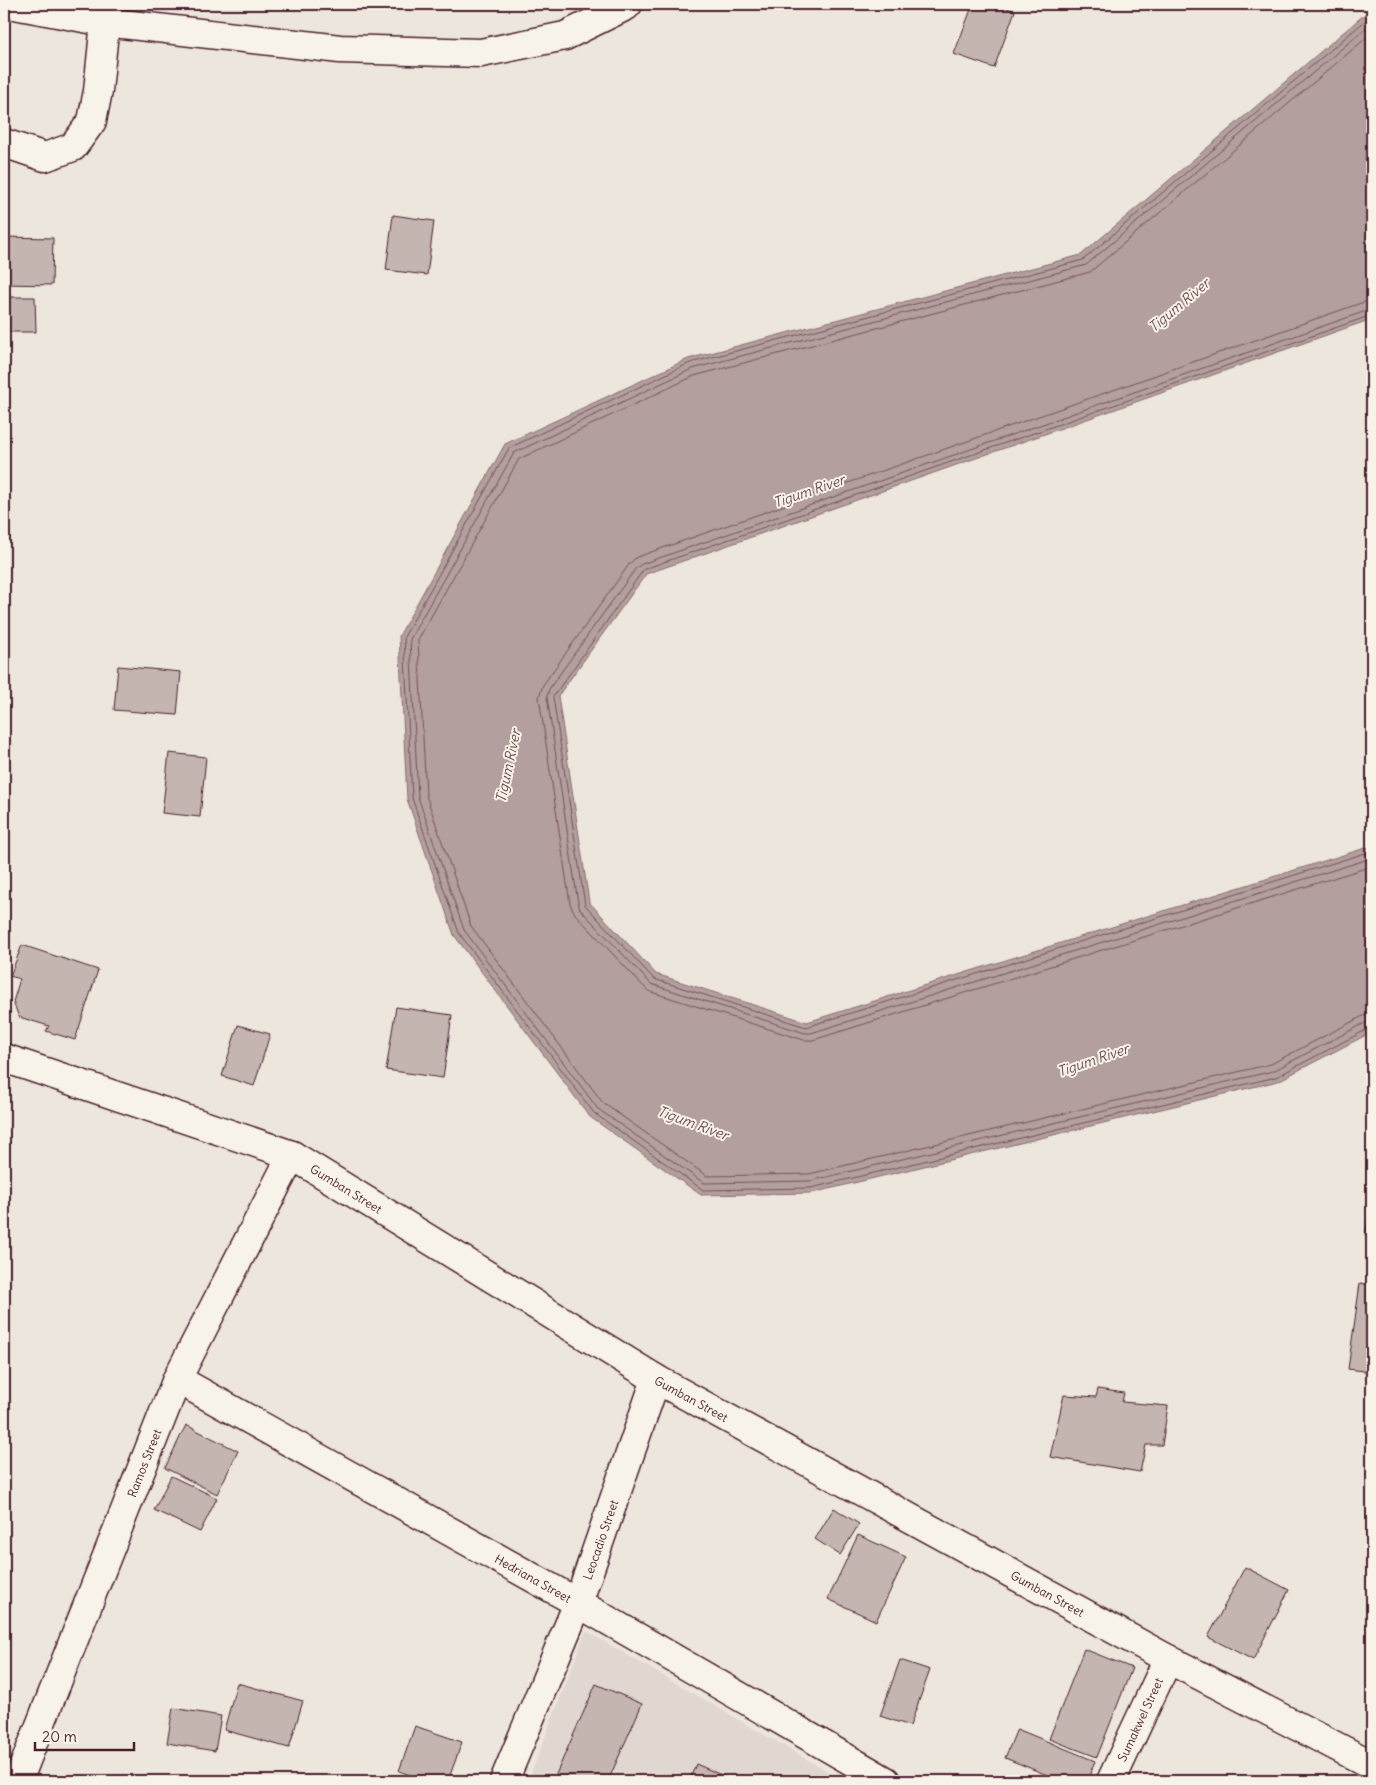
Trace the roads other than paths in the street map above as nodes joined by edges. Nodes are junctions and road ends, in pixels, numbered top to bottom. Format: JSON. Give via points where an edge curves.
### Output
{"nodes":[{"id":1,"x":9,"y":4,"type":"edge"},
{"id":2,"x":628,"y":4,"type":"edge"},
{"id":3,"x":105,"y":22,"type":"junction"},
{"id":4,"x":4,"y":143,"type":"edge"},
{"id":5,"x":4,"y":1058,"type":"edge"},
{"id":6,"x":292,"y":1155,"type":"junction"},
{"id":7,"x":177,"y":1379,"type":"junction"},
{"id":8,"x":656,"y":1379,"type":"junction"},
{"id":9,"x":578,"y":1603,"type":"junction"},
{"id":10,"x":1168,"y":1658,"type":"junction"},
{"id":11,"x":1372,"y":1765,"type":"edge"},
{"id":12,"x":18,"y":1781,"type":"edge"},
{"id":13,"x":504,"y":1781,"type":"edge"},
{"id":14,"x":886,"y":1781,"type":"edge"},
{"id":15,"x":1111,"y":1781,"type":"edge"}],
"edges":[{"from":1,"to":3,"type":"street"},
{"from":2,"to":3,"type":"street","via":[[565,36],[481,53],[340,49]]},
{"from":3,"to":4,"type":"street","via":[[92,121],[73,147],[45,157]]},
{"from":5,"to":6,"type":"street","name":"Gumban Street"},
{"from":6,"to":7,"type":"street","name":"Ramos Street"},
{"from":6,"to":8,"type":"street","name":"Gumban Street"},
{"from":7,"to":9,"type":"street","name":"Hedriana Street"},
{"from":7,"to":12,"type":"street","name":"Ramos Street"},
{"from":8,"to":9,"type":"street","name":"Leocadio Street"},
{"from":8,"to":10,"type":"street","name":"Gumban Street"},
{"from":9,"to":13,"type":"street","name":"Leocadio Street"},
{"from":9,"to":14,"type":"street","name":"Hedriana Street"},
{"from":10,"to":11,"type":"street","name":"Gumban Street"},
{"from":10,"to":15,"type":"street","name":"Sumakwel Street"}]}
